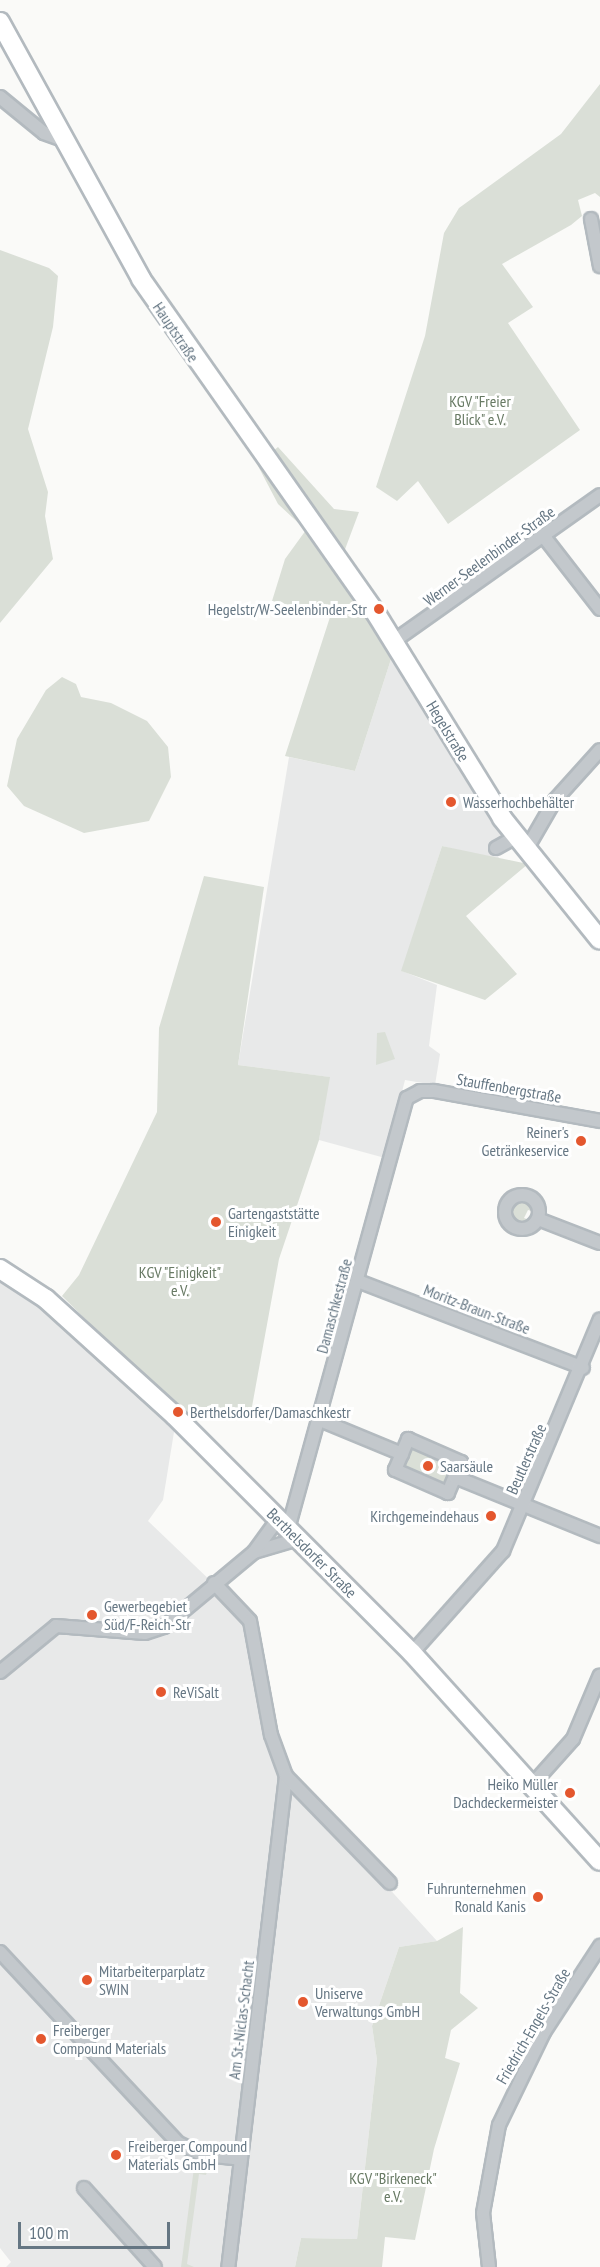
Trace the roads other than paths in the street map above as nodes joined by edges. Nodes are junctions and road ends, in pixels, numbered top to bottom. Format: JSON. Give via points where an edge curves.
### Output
{"nodes":[{"id":1,"x":0,"y":22,"type":"edge"},
{"id":2,"x":0,"y":97,"type":"edge"},
{"id":3,"x":66,"y":141,"type":"junction"},
{"id":4,"x":591,"y":219,"type":"dead end"},
{"id":5,"x":600,"y":266,"type":"edge"},
{"id":6,"x":600,"y":495,"type":"edge"},
{"id":7,"x":545,"y":538,"type":"junction"},
{"id":8,"x":600,"y":609,"type":"edge"},
{"id":9,"x":382,"y":623,"type":"joint"},
{"id":10,"x":394,"y":641,"type":"junction"},
{"id":11,"x":600,"y":750,"type":"edge"},
{"id":12,"x":521,"y":843,"type":"junction"},
{"id":13,"x":496,"y":848,"type":"dead end"},
{"id":14,"x":600,"y":940,"type":"edge"},
{"id":15,"x":413,"y":1093,"type":"joint"},
{"id":16,"x":600,"y":1121,"type":"edge"},
{"id":17,"x":538,"y":1219,"type":"dead end"},
{"id":18,"x":600,"y":1243,"type":"edge"},
{"id":19,"x":0,"y":1269,"type":"edge"},
{"id":20,"x":358,"y":1281,"type":"junction"},
{"id":21,"x":600,"y":1319,"type":"edge"},
{"id":22,"x":583,"y":1368,"type":"junction"},
{"id":23,"x":320,"y":1420,"type":"junction"},
{"id":24,"x":402,"y":1454,"type":"junction"},
{"id":25,"x":455,"y":1477,"type":"junction"},
{"id":26,"x":524,"y":1504,"type":"junction"},
{"id":27,"x":288,"y":1529,"type":"junction"},
{"id":28,"x":600,"y":1536,"type":"edge"},
{"id":29,"x":254,"y":1552,"type":"junction"},
{"id":30,"x":214,"y":1583,"type":"junction"},
{"id":31,"x":412,"y":1653,"type":"junction"},
{"id":32,"x":0,"y":1672,"type":"edge"},
{"id":33,"x":600,"y":1676,"type":"edge"},
{"id":34,"x":286,"y":1776,"type":"junction"},
{"id":35,"x":531,"y":1786,"type":"junction"},
{"id":36,"x":600,"y":1862,"type":"edge"},
{"id":37,"x":390,"y":1883,"type":"dead end"},
{"id":38,"x":600,"y":1946,"type":"edge"},
{"id":39,"x":0,"y":1952,"type":"edge"},
{"id":40,"x":241,"y":2159,"type":"junction"},
{"id":41,"x":84,"y":2188,"type":"dead end"},
{"id":42,"x":155,"y":2267,"type":"edge"},
{"id":43,"x":228,"y":2267,"type":"edge"},
{"id":44,"x":489,"y":2267,"type":"edge"}],
"edges":[{"from":1,"to":3,"type":"street","name":"Hauptstraße"},
{"from":2,"to":3,"type":"street","via":[[44,133]]},
{"from":3,"to":9,"type":"street","name":"Hauptstraße","via":[[141,279]]},
{"from":4,"to":5,"type":"street"},
{"from":6,"to":7,"type":"street","name":"Werner-Seelenbinder-Straße"},
{"from":7,"to":8,"type":"street"},
{"from":7,"to":10,"type":"street","name":"Werner-Seelenbinder-Straße"},
{"from":9,"to":10,"type":"street","name":"Hegelstraße"},
{"from":10,"to":12,"type":"street","name":"Hegelstraße"},
{"from":11,"to":12,"type":"street"},
{"from":12,"to":13,"type":"street"},
{"from":12,"to":14,"type":"street","name":"Hegelstraße"},
{"from":15,"to":16,"type":"street","name":"Stauffenbergstraße","via":[[434,1091]]},
{"from":15,"to":20,"type":"street","name":"Damaschkestraße","via":[[407,1098]]},
{"from":17,"to":18,"type":"street"},
{"from":19,"to":27,"type":"street","name":"Berthelsdorfer Straße","via":[[36,1291],[129,1371]]},
{"from":20,"to":22,"type":"street","name":"Moritz-Braun-Straße"},
{"from":20,"to":23,"type":"street","name":"Damaschkestraße"},
{"from":21,"to":22,"type":"street","name":"Beutlerstraße"},
{"from":22,"to":26,"type":"street","name":"Beutlerstraße"},
{"from":23,"to":24,"type":"street"},
{"from":23,"to":27,"type":"street","name":"Damaschkestraße"},
{"from":24,"to":25,"type":"street","via":[[408,1439],[461,1462]]},
{"from":24,"to":25,"type":"street","via":[[395,1470],[448,1493]]},
{"from":25,"to":26,"type":"street"},
{"from":26,"to":28,"type":"street"},
{"from":26,"to":31,"type":"street","name":"Beutlerstraße","via":[[503,1551],[474,1590]]},
{"from":27,"to":29,"type":"street"},
{"from":27,"to":29,"type":"street","name":"Damaschkestraße"},
{"from":27,"to":31,"type":"street","name":"Berthelsdorfer Straße"},
{"from":29,"to":30,"type":"street"},
{"from":30,"to":32,"type":"street","via":[[164,1627],[145,1633],[56,1626]]},
{"from":30,"to":34,"type":"street","name":"Am St.-Niclas-Schacht","via":[[250,1621],[270,1735]]},
{"from":31,"to":35,"type":"street","name":"Berthelsdorfer Straße"},
{"from":33,"to":35,"type":"street","via":[[573,1738]]},
{"from":34,"to":37,"type":"street","name":"Am St.-Niclas-Schacht"},
{"from":34,"to":40,"type":"street","name":"Am St.-Niclas-Schacht"},
{"from":35,"to":36,"type":"street","name":"Berthelsdorfer Straße"},
{"from":38,"to":44,"type":"street","name":"Friedrich-Engels-Straße","via":[[544,2032],[499,2125],[483,2213]]},
{"from":39,"to":40,"type":"street","via":[[178,2144],[204,2156]]},
{"from":40,"to":43,"type":"street","name":"Am St.-Niclas-Schacht"},
{"from":41,"to":42,"type":"street"}]}
